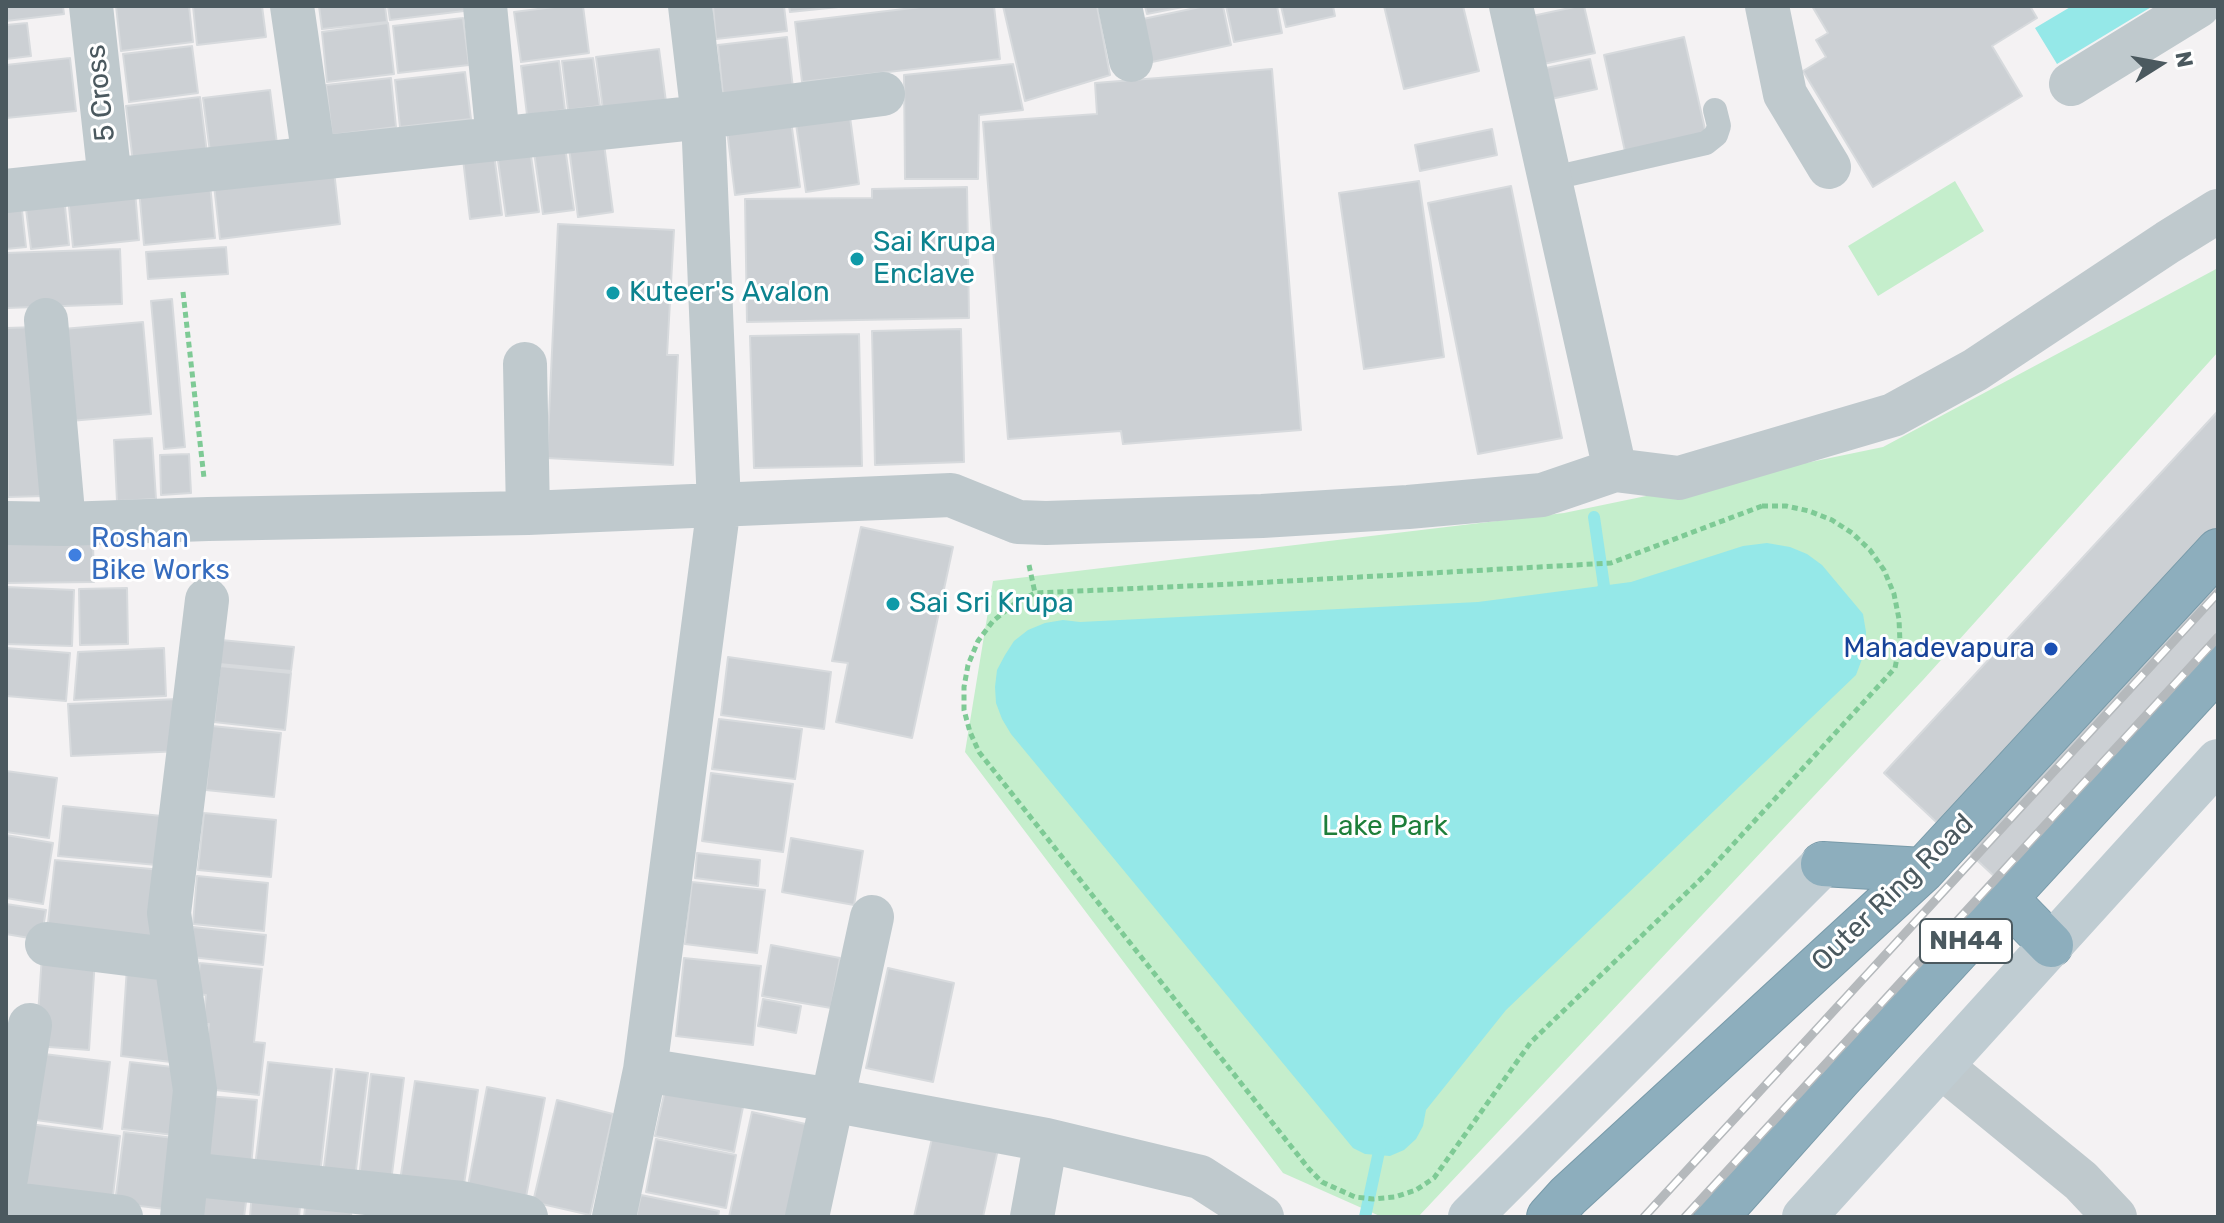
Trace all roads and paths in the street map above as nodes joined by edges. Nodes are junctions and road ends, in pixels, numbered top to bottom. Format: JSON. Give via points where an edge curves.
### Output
{"nodes":[{"id":1,"x":91,"y":6,"type":"edge"},
{"id":2,"x":292,"y":6,"type":"edge"},
{"id":3,"x":485,"y":6,"type":"edge"},
{"id":4,"x":690,"y":6,"type":"edge"},
{"id":5,"x":1120,"y":6,"type":"edge"},
{"id":6,"x":1511,"y":6,"type":"edge"},
{"id":7,"x":1767,"y":6,"type":"edge"},
{"id":8,"x":2198,"y":6,"type":"edge"},
{"id":9,"x":1131,"y":60,"type":"dead end"},
{"id":10,"x":2071,"y":84,"type":"dead end"},
{"id":11,"x":883,"y":94,"type":"dead end"},
{"id":12,"x":1715,"y":110,"type":"dead end"},
{"id":13,"x":703,"y":117,"type":"junction"},
{"id":14,"x":498,"y":139,"type":"junction"},
{"id":15,"x":314,"y":158,"type":"junction"},
{"id":16,"x":1829,"y":167,"type":"dead end"},
{"id":17,"x":1549,"y":179,"type":"junction"},
{"id":18,"x":110,"y":180,"type":"junction"},
{"id":19,"x":2218,"y":186,"type":"edge"},
{"id":20,"x":6,"y":191,"type":"edge"},
{"id":21,"x":2218,"y":211,"type":"edge"},
{"id":22,"x":2117,"y":246,"type":"dead end"},
{"id":23,"x":183,"y":292,"type":"dead end"},
{"id":24,"x":46,"y":320,"type":"dead end"},
{"id":25,"x":525,"y":364,"type":"dead end"},
{"id":26,"x":1615,"y":470,"type":"junction"},
{"id":27,"x":719,"y":505,"type":"junction"},
{"id":28,"x":1762,"y":506,"type":"joint"},
{"id":29,"x":528,"y":513,"type":"junction"},
{"id":30,"x":208,"y":519,"type":"junction"},
{"id":31,"x":6,"y":523,"type":"edge"},
{"id":32,"x":64,"y":524,"type":"junction"},
{"id":33,"x":2218,"y":551,"type":"edge"},
{"id":34,"x":207,"y":600,"type":"dead end"},
{"id":35,"x":2218,"y":667,"type":"edge"},
{"id":36,"x":2218,"y":761,"type":"edge"},
{"id":37,"x":1823,"y":864,"type":"joint"},
{"id":38,"x":1923,"y":870,"type":"junction"},
{"id":39,"x":2005,"y":898,"type":"junction"},
{"id":40,"x":872,"y":917,"type":"dead end"},
{"id":41,"x":47,"y":944,"type":"dead end"},
{"id":42,"x":2051,"y":945,"type":"junction"},
{"id":43,"x":176,"y":960,"type":"junction"},
{"id":44,"x":30,"y":1025,"type":"dead end"},
{"id":45,"x":1942,"y":1067,"type":"junction"},
{"id":46,"x":645,"y":1070,"type":"junction"},
{"id":47,"x":832,"y":1100,"type":"junction"},
{"id":48,"x":1046,"y":1140,"type":"junction"},
{"id":49,"x":187,"y":1174,"type":"junction"},
{"id":50,"x":6,"y":1178,"type":"edge"},
{"id":51,"x":6,"y":1203,"type":"edge"},
{"id":52,"x":121,"y":1217,"type":"edge"},
{"id":53,"x":182,"y":1217,"type":"edge"},
{"id":54,"x":526,"y":1217,"type":"edge"},
{"id":55,"x":614,"y":1217,"type":"edge"},
{"id":56,"x":807,"y":1217,"type":"edge"},
{"id":57,"x":1032,"y":1217,"type":"edge"},
{"id":58,"x":1262,"y":1217,"type":"edge"},
{"id":59,"x":1470,"y":1217,"type":"edge"},
{"id":60,"x":1549,"y":1217,"type":"edge"},
{"id":61,"x":1716,"y":1217,"type":"edge"},
{"id":62,"x":1804,"y":1217,"type":"edge"},
{"id":63,"x":2115,"y":1217,"type":"edge"}],
"edges":[{"from":1,"to":18,"type":"street","name":"5 Cross"},
{"from":2,"to":15,"type":"street"},
{"from":3,"to":14,"type":"street"},
{"from":4,"to":13,"type":"street"},
{"from":5,"to":9,"type":"street"},
{"from":6,"to":17,"type":"street"},
{"from":7,"to":16,"type":"street","via":[[1785,94]]},
{"from":8,"to":10,"type":"street"},
{"from":11,"to":13,"type":"street"},
{"from":12,"to":17,"type":"lane","via":[[1719,126],[1706,143]]},
{"from":13,"to":14,"type":"street"},
{"from":13,"to":27,"type":"street"},
{"from":14,"to":15,"type":"street"},
{"from":15,"to":18,"type":"street"},
{"from":17,"to":26,"type":"street"},
{"from":18,"to":20,"type":"street"},
{"from":19,"to":22,"type":"street"},
{"from":21,"to":26,"type":"street","via":[[1975,370],[1893,415],[1679,478]]},
{"from":23,"to":30,"type":"path"},
{"from":24,"to":32,"type":"street"},
{"from":25,"to":29,"type":"street"},
{"from":26,"to":27,"type":"street","via":[[1542,495],[1262,516],[1018,522],[951,495]]},
{"from":27,"to":29,"type":"street"},
{"from":27,"to":46,"type":"street"},
{"from":28,"to":28,"type":"path","via":[[1786,506],[1832,520],[1870,550],[1894,594],[1900,643],[1895,668],[1704,876],[1531,1042],[1434,1178],[1395,1197],[1355,1197],[1322,1182],[1309,1169],[979,752],[964,710],[968,665],[978,641],[993,621],[1035,593],[1611,563]]},
{"from":29,"to":30,"type":"street"},
{"from":30,"to":32,"type":"street"},
{"from":31,"to":32,"type":"street"},
{"from":33,"to":38,"type":"highway","name":"Outer Ring Road","number":"NH44"},
{"from":34,"to":43,"type":"street","via":[[169,913]]},
{"from":35,"to":39,"type":"highway","number":"NH44"},
{"from":36,"to":42,"type":"street"},
{"from":37,"to":38,"type":"highway"},
{"from":37,"to":59,"type":"street"},
{"from":38,"to":60,"type":"highway","name":"Outer Ring Road","number":"NH44"},
{"from":39,"to":42,"type":"highway"},
{"from":39,"to":61,"type":"highway","number":"NH44"},
{"from":40,"to":47,"type":"street"},
{"from":41,"to":43,"type":"street"},
{"from":42,"to":45,"type":"street"},
{"from":43,"to":49,"type":"street","via":[[195,1090]]},
{"from":44,"to":50,"type":"street"},
{"from":45,"to":62,"type":"street"},
{"from":45,"to":63,"type":"street","via":[[2081,1181]]},
{"from":46,"to":47,"type":"street"},
{"from":46,"to":55,"type":"street"},
{"from":47,"to":48,"type":"street"},
{"from":47,"to":56,"type":"street"},
{"from":48,"to":57,"type":"street"},
{"from":48,"to":58,"type":"street","via":[[1200,1177]]},
{"from":49,"to":53,"type":"street"},
{"from":49,"to":54,"type":"street","via":[[461,1203]]},
{"from":51,"to":52,"type":"street"}]}
